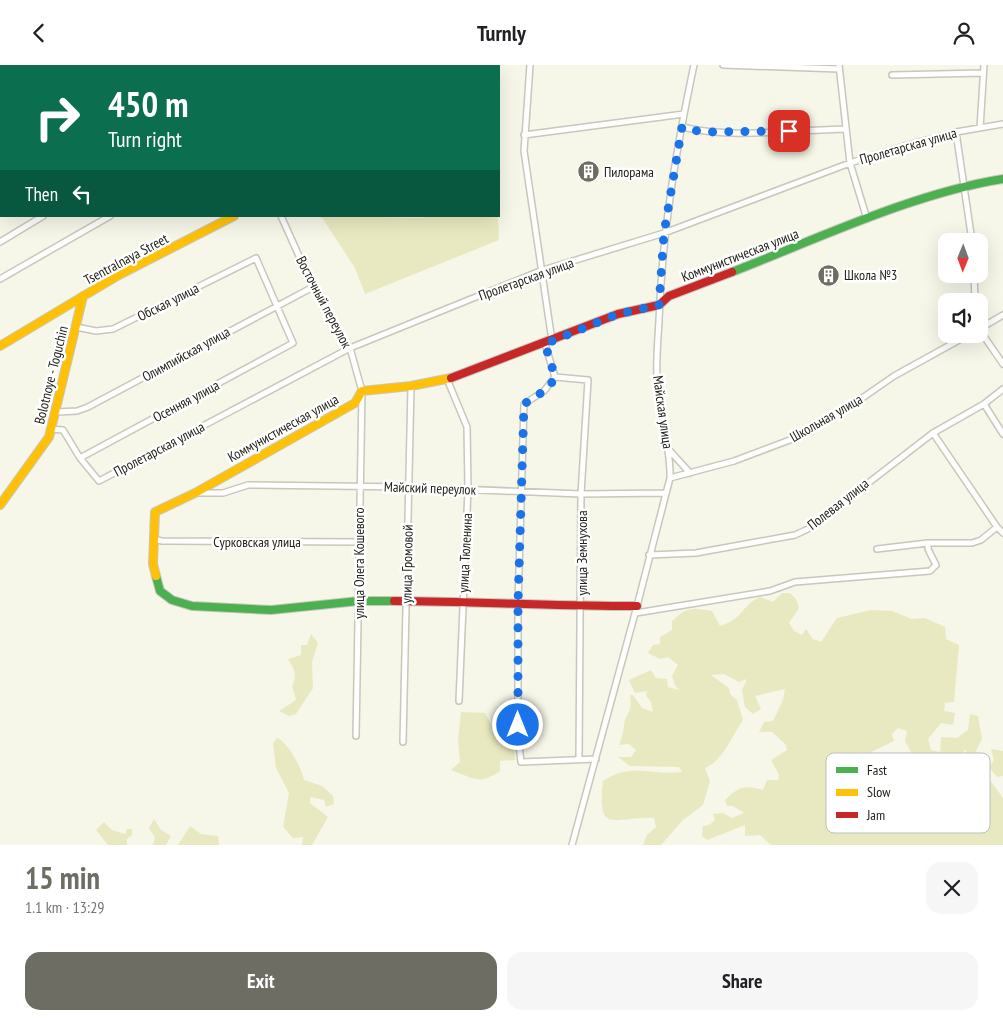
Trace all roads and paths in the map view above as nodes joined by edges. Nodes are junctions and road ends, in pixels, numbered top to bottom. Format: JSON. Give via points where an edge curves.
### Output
{"nodes":[{"id":1,"x":530,"y":65,"type":"edge"},
{"id":2,"x":694,"y":65,"type":"edge"},
{"id":3,"x":723,"y":65,"type":"edge"},
{"id":4,"x":984,"y":65,"type":"edge"},
{"id":5,"x":839,"y":67,"type":"edge"},
{"id":6,"x":983,"y":73,"type":"junction"},
{"id":7,"x":892,"y":75,"type":"dead end"},
{"id":8,"x":684,"y":114,"type":"junction"},
{"id":9,"x":1003,"y":124,"type":"edge"},
{"id":10,"x":682,"y":127,"type":"junction"},
{"id":11,"x":980,"y":128,"type":"junction"},
{"id":12,"x":845,"y":129,"type":"junction"},
{"id":13,"x":956,"y":132,"type":"junction"},
{"id":14,"x":524,"y":135,"type":"junction"},
{"id":15,"x":850,"y":163,"type":"junction"},
{"id":16,"x":1003,"y":179,"type":"edge"},
{"id":17,"x":964,"y":185,"type":"junction"},
{"id":18,"x":40,"y":217,"type":"edge"},
{"id":19,"x":108,"y":217,"type":"edge"},
{"id":20,"x":232,"y":217,"type":"edge"},
{"id":21,"x":280,"y":217,"type":"edge"},
{"id":22,"x":867,"y":219,"type":"junction"},
{"id":23,"x":664,"y":233,"type":"junction"},
{"id":24,"x":971,"y":233,"type":"edge"},
{"id":25,"x":0,"y":243,"type":"edge"},
{"id":26,"x":540,"y":271,"type":"junction"},
{"id":27,"x":0,"y":279,"type":"edge"},
{"id":28,"x":313,"y":287,"type":"junction"},
{"id":29,"x":84,"y":296,"type":"junction"},
{"id":30,"x":276,"y":305,"type":"junction"},
{"id":31,"x":659,"y":305,"type":"junction"},
{"id":32,"x":1003,"y":315,"type":"edge"},
{"id":33,"x":988,"y":324,"type":"edge"},
{"id":34,"x":76,"y":327,"type":"junction"},
{"id":35,"x":548,"y":342,"type":"junction"},
{"id":36,"x":988,"y":342,"type":"edge"},
{"id":37,"x":954,"y":343,"type":"edge"},
{"id":38,"x":0,"y":346,"type":"edge"},
{"id":39,"x":350,"y":348,"type":"junction"},
{"id":40,"x":1003,"y":364,"type":"edge"},
{"id":41,"x":555,"y":377,"type":"junction"},
{"id":42,"x":447,"y":379,"type":"junction"},
{"id":43,"x":411,"y":386,"type":"junction"},
{"id":44,"x":1003,"y":389,"type":"edge"},
{"id":45,"x":362,"y":391,"type":"junction"},
{"id":46,"x":984,"y":404,"type":"junction"},
{"id":47,"x":57,"y":411,"type":"junction"},
{"id":48,"x":51,"y":429,"type":"junction"},
{"id":49,"x":933,"y":433,"type":"junction"},
{"id":50,"x":1003,"y":434,"type":"edge"},
{"id":51,"x":668,"y":449,"type":"junction"},
{"id":52,"x":80,"y":458,"type":"junction"},
{"id":53,"x":690,"y":473,"type":"junction"},
{"id":54,"x":670,"y":478,"type":"junction"},
{"id":55,"x":360,"y":486,"type":"junction"},
{"id":56,"x":408,"y":487,"type":"junction"},
{"id":57,"x":468,"y":489,"type":"junction"},
{"id":58,"x":522,"y":492,"type":"junction"},
{"id":59,"x":195,"y":493,"type":"junction"},
{"id":60,"x":666,"y":493,"type":"junction"},
{"id":61,"x":581,"y":494,"type":"junction"},
{"id":62,"x":0,"y":505,"type":"edge"},
{"id":63,"x":997,"y":527,"type":"junction"},
{"id":64,"x":1003,"y":533,"type":"edge"},
{"id":65,"x":153,"y":539,"type":"junction"},
{"id":66,"x":360,"y":543,"type":"junction"},
{"id":67,"x":928,"y":543,"type":"junction"},
{"id":68,"x":877,"y":549,"type":"dead end"},
{"id":69,"x":649,"y":555,"type":"junction"},
{"id":70,"x":359,"y":601,"type":"junction"},
{"id":71,"x":406,"y":601,"type":"junction"},
{"id":72,"x":462,"y":601,"type":"junction"},
{"id":73,"x":518,"y":604,"type":"junction"},
{"id":74,"x":582,"y":607,"type":"junction"},
{"id":75,"x":636,"y":610,"type":"junction"},
{"id":76,"x":459,"y":701,"type":"dead end"},
{"id":77,"x":356,"y":736,"type":"dead end"},
{"id":78,"x":403,"y":741,"type":"dead end"},
{"id":79,"x":579,"y":759,"type":"junction"},
{"id":80,"x":596,"y":759,"type":"junction"},
{"id":81,"x":572,"y":845,"type":"edge"}],
"edges":[{"from":1,"to":14,"type":"street"},
{"from":2,"to":8,"type":"street","name":"Майская улица"},
{"from":3,"to":5,"type":"street"},
{"from":4,"to":6,"type":"street"},
{"from":5,"to":12,"type":"street"},
{"from":6,"to":7,"type":"street"},
{"from":6,"to":11,"type":"street"},
{"from":8,"to":10,"type":"street","name":"Майская улица"},
{"from":8,"to":14,"type":"street"},
{"from":9,"to":11,"type":"street","name":"Пролетарская улица"},
{"from":10,"to":12,"type":"street","via":[[726,133]]},
{"from":10,"to":23,"type":"street","name":"Майская улица"},
{"from":11,"to":13,"type":"street","name":"Пролетарская улица"},
{"from":12,"to":15,"type":"street"},
{"from":13,"to":15,"type":"street","name":"Пролетарская улица"},
{"from":13,"to":17,"type":"street"},
{"from":14,"to":26,"type":"street"},
{"from":15,"to":22,"type":"street"},
{"from":15,"to":23,"type":"street","name":"Пролетарская улица"},
{"from":16,"to":17,"type":"street","name":"Коммунистическая улица"},
{"from":17,"to":22,"type":"street","name":"Коммунистическая улица"},
{"from":17,"to":24,"type":"street"},
{"from":18,"to":25,"type":"street"},
{"from":19,"to":27,"type":"street"},
{"from":20,"to":29,"type":"street","name":"Tsentralnaya Street"},
{"from":21,"to":28,"type":"street","name":"Восточный переулок"},
{"from":22,"to":31,"type":"street","name":"Коммунистическая улица","via":[[669,296]]},
{"from":23,"to":26,"type":"street","name":"Пролетарская улица"},
{"from":23,"to":31,"type":"street","name":"Майская улица"},
{"from":26,"to":35,"type":"street"},
{"from":26,"to":39,"type":"street","name":"Пролетарская улица"},
{"from":28,"to":30,"type":"street","name":"Олимпийская улица"},
{"from":28,"to":39,"type":"street","name":"Восточный переулок","via":[[337,333]]},
{"from":29,"to":34,"type":"street","name":"Bolotnoye - Toguchin"},
{"from":29,"to":38,"type":"street","name":"Tsentralnaya Street"},
{"from":30,"to":34,"type":"street","name":"Обская улица","via":[[256,258],[114,329],[96,331]]},
{"from":30,"to":47,"type":"street","name":"Олимпийская улица","via":[[88,407],[77,411]]},
{"from":30,"to":52,"type":"street","name":"Осенняя улица","via":[[293,343]]},
{"from":31,"to":35,"type":"street","name":"Коммунистическая улица","via":[[618,314]]},
{"from":31,"to":51,"type":"street","name":"Майская улица","via":[[656,377]]},
{"from":32,"to":33,"type":"street"},
{"from":34,"to":47,"type":"street","name":"Bolotnoye - Toguchin"},
{"from":35,"to":41,"type":"street"},
{"from":35,"to":42,"type":"street","name":"Коммунистическая улица"},
{"from":36,"to":40,"type":"street"},
{"from":37,"to":53,"type":"street","name":"Школьная улица","via":[[795,438],[734,461]]},
{"from":39,"to":45,"type":"street","name":"Восточный переулок"},
{"from":39,"to":52,"type":"street","name":"Пролетарская улица","via":[[99,481]]},
{"from":41,"to":58,"type":"street","via":[[544,391],[524,404]]},
{"from":41,"to":61,"type":"street","name":"улица Земнухова","via":[[588,380]]},
{"from":42,"to":43,"type":"street","name":"Коммунистическая улица"},
{"from":42,"to":57,"type":"street","name":"улица Тюленина","via":[[467,427]]},
{"from":43,"to":45,"type":"street","name":"Коммунистическая улица"},
{"from":43,"to":56,"type":"street","name":"улица Громовой"},
{"from":44,"to":46,"type":"street","name":"Полевая улица"},
{"from":45,"to":55,"type":"street","name":"улица Олега Кошевого"},
{"from":45,"to":59,"type":"street","name":"Коммунистическая улица","via":[[355,403]]},
{"from":46,"to":49,"type":"street","name":"Полевая улица"},
{"from":46,"to":50,"type":"street"},
{"from":47,"to":48,"type":"street","name":"Bolotnoye - Toguchin"},
{"from":48,"to":52,"type":"street","via":[[63,430]]},
{"from":48,"to":62,"type":"street","name":"Bolotnoye - Toguchin","via":[[49,437]]},
{"from":49,"to":63,"type":"street"},
{"from":49,"to":69,"type":"street","name":"Полевая улица","via":[[810,528],[795,535],[696,553]]},
{"from":51,"to":53,"type":"street"},
{"from":51,"to":54,"type":"street","name":"Майская улица"},
{"from":53,"to":54,"type":"street","name":"Школьная улица"},
{"from":54,"to":60,"type":"street","name":"Майская улица"},
{"from":55,"to":56,"type":"street","name":"Майский переулок"},
{"from":55,"to":59,"type":"street","name":"Майский переулок","via":[[248,485],[223,493]]},
{"from":55,"to":66,"type":"street","name":"улица Олега Кошевого"},
{"from":56,"to":57,"type":"street","name":"Майский переулок"},
{"from":56,"to":71,"type":"street","name":"улица Громовой"},
{"from":57,"to":58,"type":"street","name":"Майский переулок"},
{"from":57,"to":72,"type":"street","name":"улица Тюленина"},
{"from":58,"to":61,"type":"street","name":"Майский переулок"},
{"from":58,"to":73,"type":"street"},
{"from":59,"to":65,"type":"street","name":"Коммунистическая улица","via":[[155,512]]},
{"from":60,"to":61,"type":"street","name":"Майский переулок"},
{"from":60,"to":69,"type":"street","name":"Майская улица"},
{"from":61,"to":74,"type":"street","name":"улица Земнухова"},
{"from":63,"to":64,"type":"street"},
{"from":63,"to":67,"type":"street","via":[[972,543]]},
{"from":65,"to":66,"type":"street","name":"Сурковская улица"},
{"from":65,"to":70,"type":"street","via":[[152,564],[160,591],[172,600],[192,606],[271,610]]},
{"from":66,"to":70,"type":"street","name":"улица Олега Кошевого"},
{"from":67,"to":68,"type":"street"},
{"from":67,"to":75,"type":"street","via":[[936,565],[930,571],[795,582],[770,591]]},
{"from":69,"to":75,"type":"street","name":"Майская улица"},
{"from":70,"to":71,"type":"street"},
{"from":70,"to":77,"type":"street","name":"улица Олега Кошевого"},
{"from":71,"to":72,"type":"street"},
{"from":71,"to":78,"type":"street","name":"улица Громовой"},
{"from":72,"to":73,"type":"street"},
{"from":72,"to":76,"type":"street","name":"улица Тюленина"},
{"from":73,"to":74,"type":"street"},
{"from":73,"to":79,"type":"street","via":[[520,762]]},
{"from":74,"to":75,"type":"street"},
{"from":74,"to":79,"type":"street","name":"улица Земнухова"},
{"from":75,"to":80,"type":"street","name":"Майская улица"},
{"from":79,"to":80,"type":"street"},
{"from":80,"to":81,"type":"street","name":"Майская улица"}]}
